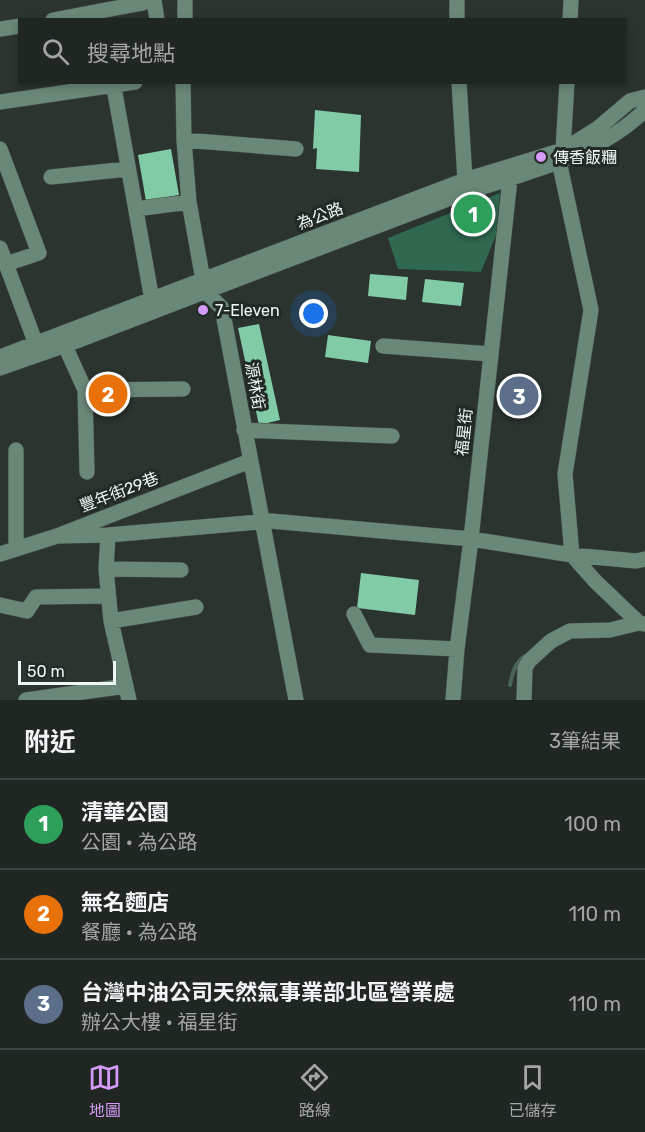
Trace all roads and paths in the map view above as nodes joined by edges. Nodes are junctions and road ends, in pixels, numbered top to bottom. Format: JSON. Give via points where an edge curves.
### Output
{"nodes":[{"id":1,"x":185,"y":0,"type":"edge"},
{"id":2,"x":457,"y":0,"type":"edge"},
{"id":3,"x":571,"y":0,"type":"edge"},
{"id":4,"x":149,"y":2,"type":"edge"},
{"id":5,"x":99,"y":10,"type":"edge"},
{"id":6,"x":62,"y":18,"type":"edge"},
{"id":7,"x":156,"y":18,"type":"edge"},
{"id":8,"x":184,"y":18,"type":"edge"},
{"id":9,"x":457,"y":18,"type":"edge"},
{"id":10,"x":570,"y":18,"type":"edge"},
{"id":11,"x":18,"y":26,"type":"edge"},
{"id":12,"x":0,"y":29,"type":"edge"},
{"id":13,"x":107,"y":84,"type":"edge"},
{"id":14,"x":113,"y":84,"type":"edge"},
{"id":15,"x":183,"y":84,"type":"edge"},
{"id":16,"x":459,"y":84,"type":"edge"},
{"id":17,"x":567,"y":84,"type":"edge"},
{"id":18,"x":645,"y":97,"type":"edge"},
{"id":19,"x":0,"y":102,"type":"edge"},
{"id":20,"x":645,"y":110,"type":"edge"},
{"id":21,"x":184,"y":140,"type":"junction"},
{"id":22,"x":0,"y":149,"type":"edge"},
{"id":23,"x":296,"y":149,"type":"dead end"},
{"id":24,"x":561,"y":155,"type":"junction"},
{"id":25,"x":128,"y":169,"type":"junction"},
{"id":26,"x":508,"y":173,"type":"junction"},
{"id":27,"x":51,"y":177,"type":"dead end"},
{"id":28,"x":467,"y":186,"type":"junction"},
{"id":29,"x":189,"y":202,"type":"junction"},
{"id":30,"x":136,"y":209,"type":"junction"},
{"id":31,"x":0,"y":248,"type":"edge"},
{"id":32,"x":6,"y":264,"type":"junction"},
{"id":33,"x":204,"y":285,"type":"junction"},
{"id":34,"x":154,"y":305,"type":"junction"},
{"id":35,"x":63,"y":340,"type":"junction"},
{"id":36,"x":383,"y":346,"type":"dead end"},
{"id":37,"x":37,"y":349,"type":"junction"},
{"id":38,"x":490,"y":354,"type":"junction"},
{"id":39,"x":0,"y":357,"type":"edge"},
{"id":40,"x":0,"y":368,"type":"edge"},
{"id":41,"x":183,"y":389,"type":"dead end"},
{"id":42,"x":85,"y":390,"type":"junction"},
{"id":43,"x":244,"y":430,"type":"junction"},
{"id":44,"x":392,"y":436,"type":"dead end"},
{"id":45,"x":16,"y":450,"type":"dead end"},
{"id":46,"x":250,"y":460,"type":"junction"},
{"id":47,"x":87,"y":472,"type":"dead end"},
{"id":48,"x":262,"y":521,"type":"junction"},
{"id":49,"x":108,"y":535,"type":"junction"},
{"id":50,"x":57,"y":536,"type":"junction"},
{"id":51,"x":471,"y":539,"type":"junction"},
{"id":52,"x":16,"y":548,"type":"junction"},
{"id":53,"x":0,"y":554,"type":"edge"},
{"id":54,"x":572,"y":555,"type":"junction"},
{"id":55,"x":645,"y":559,"type":"edge"},
{"id":56,"x":105,"y":568,"type":"junction"},
{"id":57,"x":181,"y":570,"type":"dead end"},
{"id":58,"x":108,"y":596,"type":"junction"},
{"id":59,"x":0,"y":605,"type":"edge"},
{"id":60,"x":196,"y":607,"type":"dead end"},
{"id":61,"x":354,"y":614,"type":"dead end"},
{"id":62,"x":111,"y":621,"type":"junction"},
{"id":63,"x":642,"y":624,"type":"edge"},
{"id":64,"x":457,"y":649,"type":"junction"},
{"id":65,"x":127,"y":693,"type":"edge"},
{"id":66,"x":26,"y":700,"type":"edge"},
{"id":67,"x":296,"y":700,"type":"edge"},
{"id":68,"x":453,"y":700,"type":"edge"},
{"id":69,"x":524,"y":700,"type":"edge"}],
"edges":[{"from":1,"to":8,"type":"street"},
{"from":2,"to":9,"type":"street"},
{"from":3,"to":10,"type":"street"},
{"from":4,"to":5,"type":"street"},
{"from":4,"to":7,"type":"street"},
{"from":5,"to":6,"type":"street"},
{"from":11,"to":12,"type":"street"},
{"from":13,"to":19,"type":"street"},
{"from":14,"to":25,"type":"street"},
{"from":15,"to":21,"type":"street","name":"源林街"},
{"from":16,"to":28,"type":"street"},
{"from":17,"to":24,"type":"street"},
{"from":18,"to":24,"type":"street","name":"為公路","via":[[630,101]]},
{"from":20,"to":24,"type":"street","name":"為公路","via":[[596,146]]},
{"from":21,"to":23,"type":"street"},
{"from":21,"to":29,"type":"street","name":"源林街"},
{"from":22,"to":32,"type":"street","via":[[39,253]]},
{"from":24,"to":26,"type":"street","name":"為公路"},
{"from":24,"to":54,"type":"street","via":[[591,310],[565,474]]},
{"from":25,"to":27,"type":"street"},
{"from":25,"to":30,"type":"street"},
{"from":26,"to":28,"type":"street","name":"為公路"},
{"from":26,"to":38,"type":"street","name":"福星街"},
{"from":28,"to":33,"type":"street","name":"為公路"},
{"from":29,"to":30,"type":"street"},
{"from":29,"to":33,"type":"street","name":"源林街"},
{"from":30,"to":34,"type":"street"},
{"from":31,"to":32,"type":"street"},
{"from":32,"to":37,"type":"street"},
{"from":33,"to":34,"type":"street","name":"為公路"},
{"from":33,"to":43,"type":"street","name":"源林街","via":[[222,308]]},
{"from":34,"to":35,"type":"street","name":"為公路"},
{"from":35,"to":37,"type":"street","name":"為公路"},
{"from":35,"to":42,"type":"street"},
{"from":36,"to":38,"type":"street"},
{"from":37,"to":39,"type":"street","name":"為公路"},
{"from":37,"to":40,"type":"street","name":"為公路"},
{"from":38,"to":51,"type":"street","name":"福星街"},
{"from":41,"to":42,"type":"street"},
{"from":42,"to":47,"type":"street"},
{"from":43,"to":44,"type":"street"},
{"from":43,"to":46,"type":"street","name":"源林街"},
{"from":45,"to":52,"type":"street"},
{"from":46,"to":48,"type":"street","name":"源林街"},
{"from":46,"to":50,"type":"street","name":"豐年街29巷"},
{"from":48,"to":49,"type":"street"},
{"from":48,"to":51,"type":"street"},
{"from":48,"to":67,"type":"street","name":"源林街"},
{"from":49,"to":50,"type":"street"},
{"from":49,"to":56,"type":"street"},
{"from":50,"to":52,"type":"street","name":"豐年街29巷"},
{"from":51,"to":54,"type":"street"},
{"from":51,"to":64,"type":"street","name":"福星街"},
{"from":52,"to":53,"type":"street","name":"豐年街29巷"},
{"from":54,"to":55,"type":"street"},
{"from":54,"to":63,"type":"street"},
{"from":56,"to":57,"type":"street"},
{"from":56,"to":58,"type":"street"},
{"from":58,"to":59,"type":"street","via":[[36,597],[27,612]]},
{"from":58,"to":62,"type":"street"},
{"from":60,"to":62,"type":"street"},
{"from":61,"to":64,"type":"street","via":[[370,645]]},
{"from":62,"to":65,"type":"street"},
{"from":63,"to":69,"type":"street","via":[[570,631],[551,641],[525,668]]},
{"from":64,"to":68,"type":"street","name":"福星街"},
{"from":65,"to":66,"type":"street"}]}
